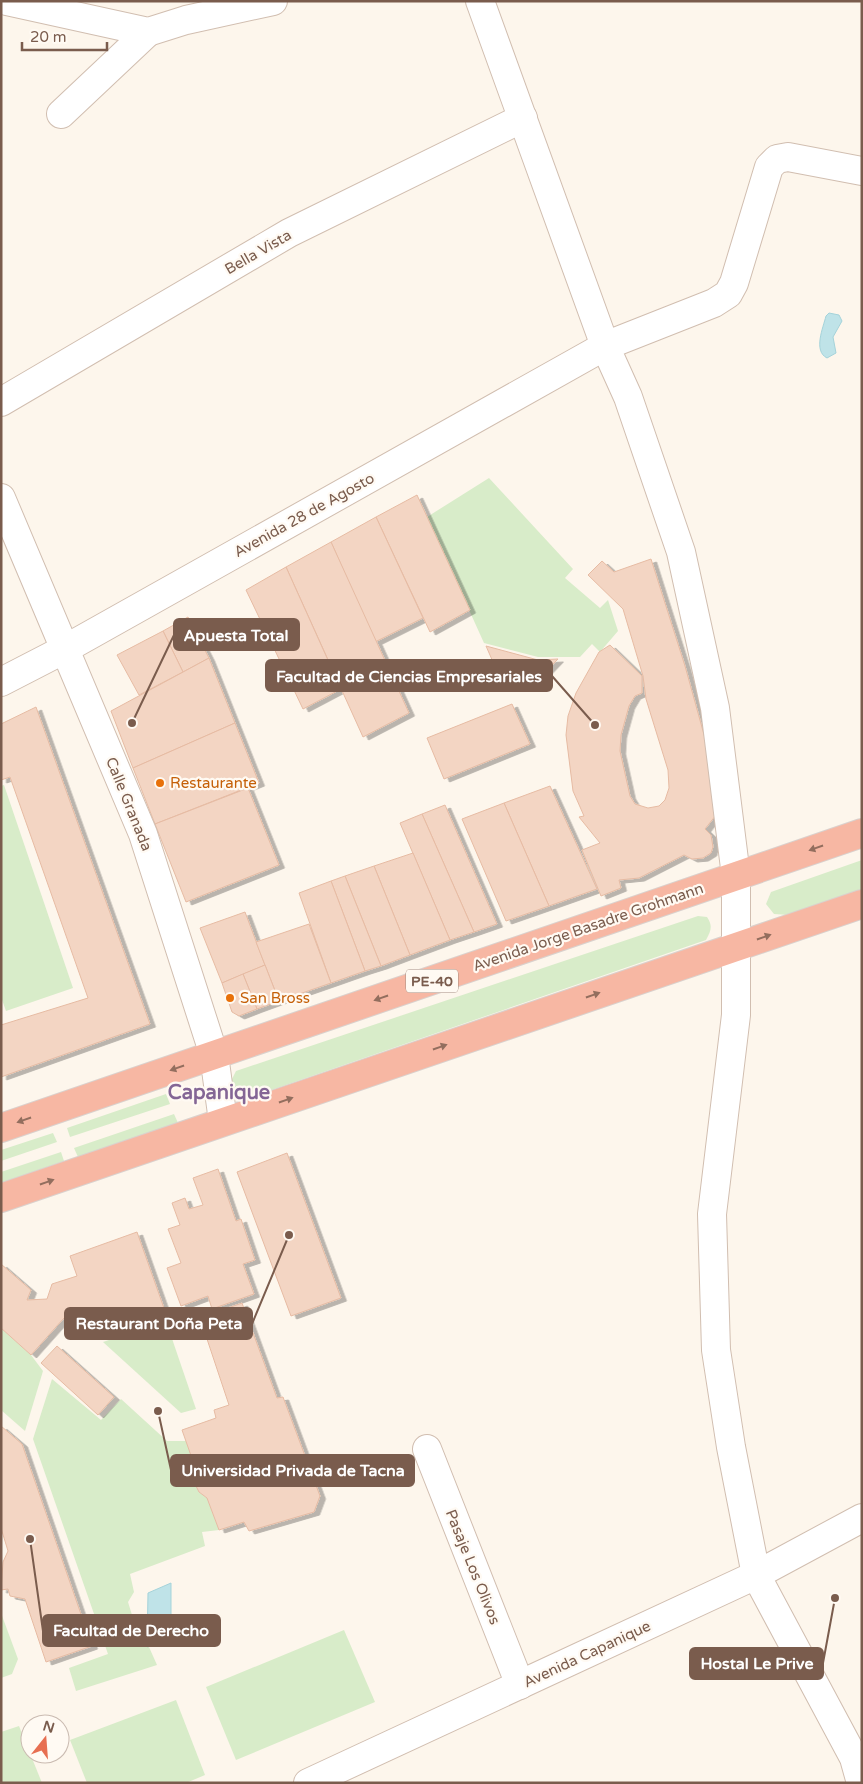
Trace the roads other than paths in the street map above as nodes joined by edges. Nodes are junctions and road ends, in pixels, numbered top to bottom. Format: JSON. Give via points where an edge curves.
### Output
{"nodes":[{"id":1,"x":7,"y":1,"type":"edge"},
{"id":2,"x":273,"y":1,"type":"edge"},
{"id":3,"x":480,"y":1,"type":"edge"},
{"id":4,"x":148,"y":32,"type":"junction"},
{"id":5,"x":61,"y":114,"type":"dead end"},
{"id":6,"x":523,"y":118,"type":"junction"},
{"id":7,"x":862,"y":171,"type":"edge"},
{"id":8,"x":606,"y":346,"type":"junction"},
{"id":9,"x":1,"y":402,"type":"edge"},
{"id":10,"x":1,"y":498,"type":"edge"},
{"id":11,"x":65,"y":649,"type":"junction"},
{"id":12,"x":1,"y":682,"type":"edge"},
{"id":13,"x":862,"y":833,"type":"edge"},
{"id":14,"x":736,"y":876,"type":"junction"},
{"id":15,"x":862,"y":904,"type":"edge"},
{"id":16,"x":737,"y":946,"type":"junction"},
{"id":17,"x":214,"y":1055,"type":"junction"},
{"id":18,"x":223,"y":1121,"type":"junction"},
{"id":19,"x":1,"y":1128,"type":"edge"},
{"id":20,"x":1,"y":1198,"type":"edge"},
{"id":21,"x":427,"y":1449,"type":"dead end"},
{"id":22,"x":862,"y":1518,"type":"edge"},
{"id":23,"x":756,"y":1575,"type":"junction"},
{"id":24,"x":520,"y":1685,"type":"junction"},
{"id":25,"x":859,"y":1765,"type":"edge"},
{"id":26,"x":308,"y":1783,"type":"edge"}],
"edges":[{"from":1,"to":4,"type":"street"},
{"from":2,"to":4,"type":"street","via":[[186,20]]},
{"from":3,"to":6,"type":"street"},
{"from":4,"to":5,"type":"street"},
{"from":6,"to":8,"type":"street"},
{"from":6,"to":9,"type":"street","name":"Bella Vista","via":[[289,233]]},
{"from":7,"to":8,"type":"street","name":"Avenida 28 de Agosto","via":[[788,157],[777,159],[769,167],[738,272],[728,294],[714,303]]},
{"from":8,"to":11,"type":"street","name":"Avenida 28 de Agosto"},
{"from":8,"to":14,"type":"street","via":[[628,397],[681,552],[715,708]]},
{"from":10,"to":11,"type":"street","name":"Calle Granada"},
{"from":11,"to":12,"type":"street","name":"Avenida 28 de Agosto"},
{"from":11,"to":17,"type":"street","name":"Calle Granada","via":[[143,834]]},
{"from":13,"to":14,"type":"highway","name":"Avenida Jorge Basadre Grohmann","number":"PE-40","one_way":true},
{"from":14,"to":16,"type":"street"},
{"from":14,"to":17,"type":"highway","name":"Avenida Jorge Basadre Grohmann","number":"PE-40","one_way":true},
{"from":16,"to":15,"type":"highway","one_way":true},
{"from":18,"to":16,"type":"highway","one_way":true},
{"from":16,"to":23,"type":"street","via":[[736,1016],[712,1214],[715,1330],[731,1448]]},
{"from":17,"to":18,"type":"street","name":"Calle Granada"},
{"from":17,"to":19,"type":"highway","name":"Avenida Jorge Basadre Grohmann","number":"PE-40","one_way":true},
{"from":20,"to":18,"type":"highway","one_way":true},
{"from":21,"to":24,"type":"street","name":"Pasaje Los Olivos"},
{"from":22,"to":23,"type":"street","name":"Avenida Capanique"},
{"from":23,"to":24,"type":"street","name":"Avenida Capanique"},
{"from":23,"to":25,"type":"street"},
{"from":24,"to":26,"type":"street","name":"Avenida Capanique"}]}
